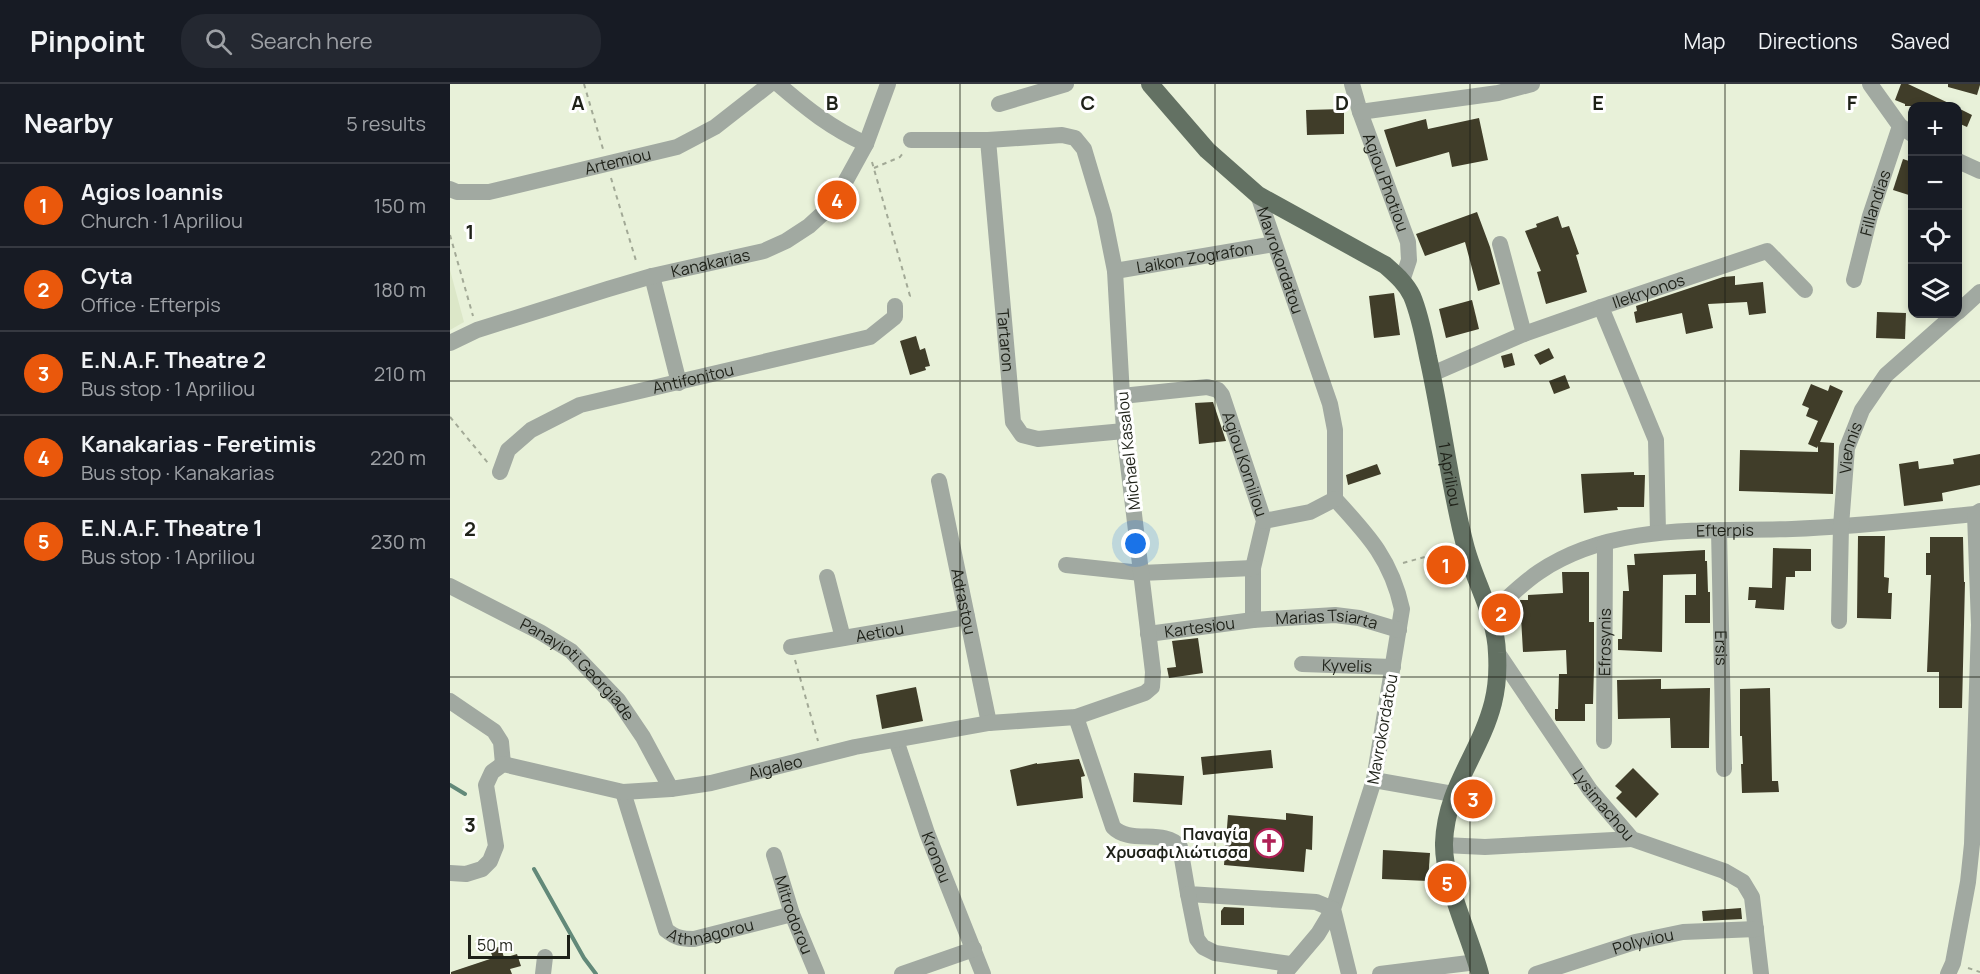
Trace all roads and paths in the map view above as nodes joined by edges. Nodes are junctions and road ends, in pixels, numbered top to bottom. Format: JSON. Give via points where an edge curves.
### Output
{"nodes":[{"id":1,"x":584,"y":84,"type":"edge"},
{"id":2,"x":770,"y":84,"type":"edge"},
{"id":3,"x":778,"y":84,"type":"edge"},
{"id":4,"x":888,"y":84,"type":"edge"},
{"id":5,"x":1066,"y":84,"type":"edge"},
{"id":6,"x":1149,"y":84,"type":"edge"},
{"id":7,"x":1352,"y":84,"type":"edge"},
{"id":8,"x":1532,"y":84,"type":"edge"},
{"id":9,"x":1870,"y":84,"type":"edge"},
{"id":10,"x":999,"y":104,"type":"dead end"},
{"id":11,"x":1360,"y":112,"type":"junction"},
{"id":12,"x":1906,"y":130,"type":"edge"},
{"id":13,"x":911,"y":140,"type":"joint"},
{"id":14,"x":988,"y":140,"type":"junction"},
{"id":15,"x":866,"y":144,"type":"junction"},
{"id":16,"x":607,"y":163,"type":"junction"},
{"id":17,"x":1962,"y":163,"type":"edge"},
{"id":18,"x":874,"y":168,"type":"junction"},
{"id":19,"x":1980,"y":171,"type":"edge"},
{"id":20,"x":450,"y":189,"type":"edge"},
{"id":21,"x":1258,"y":195,"type":"junction"},
{"id":22,"x":450,"y":235,"type":"edge"},
{"id":23,"x":1274,"y":243,"type":"junction"},
{"id":24,"x":1500,"y":244,"type":"dead end"},
{"id":25,"x":1115,"y":271,"type":"junction"},
{"id":26,"x":647,"y":277,"type":"junction"},
{"id":27,"x":1854,"y":280,"type":"dead end"},
{"id":28,"x":1402,"y":281,"type":"junction"},
{"id":29,"x":1805,"y":290,"type":"dead end"},
{"id":30,"x":1980,"y":292,"type":"edge"},
{"id":31,"x":895,"y":306,"type":"joint"},
{"id":32,"x":1601,"y":308,"type":"junction"},
{"id":33,"x":1962,"y":308,"type":"edge"},
{"id":34,"x":1950,"y":318,"type":"edge"},
{"id":35,"x":477,"y":330,"type":"junction"},
{"id":36,"x":1524,"y":334,"type":"junction"},
{"id":37,"x":450,"y":343,"type":"edge"},
{"id":38,"x":1432,"y":374,"type":"junction"},
{"id":39,"x":679,"y":383,"type":"junction"},
{"id":40,"x":1122,"y":396,"type":"junction"},
{"id":41,"x":450,"y":417,"type":"edge"},
{"id":42,"x":1124,"y":431,"type":"junction"},
{"id":43,"x":500,"y":472,"type":"joint"},
{"id":44,"x":939,"y":481,"type":"dead end"},
{"id":45,"x":1335,"y":499,"type":"junction"},
{"id":46,"x":1977,"y":513,"type":"edge"},
{"id":47,"x":1264,"y":521,"type":"junction"},
{"id":48,"x":1841,"y":526,"type":"junction"},
{"id":49,"x":1719,"y":530,"type":"junction"},
{"id":50,"x":1658,"y":532,"type":"junction"},
{"id":51,"x":1605,"y":543,"type":"junction"},
{"id":52,"x":1465,"y":546,"type":"junction"},
{"id":53,"x":1066,"y":565,"type":"dead end"},
{"id":54,"x":1389,"y":567,"type":"junction"},
{"id":55,"x":1253,"y":568,"type":"junction"},
{"id":56,"x":1141,"y":573,"type":"junction"},
{"id":57,"x":827,"y":577,"type":"dead end"},
{"id":58,"x":450,"y":586,"type":"edge"},
{"id":59,"x":1490,"y":614,"type":"junction"},
{"id":60,"x":967,"y":617,"type":"junction"},
{"id":61,"x":1253,"y":620,"type":"junction"},
{"id":62,"x":1839,"y":621,"type":"dead end"},
{"id":63,"x":1980,"y":625,"type":"edge"},
{"id":64,"x":1399,"y":630,"type":"junction"},
{"id":65,"x":1148,"y":634,"type":"junction"},
{"id":66,"x":843,"y":638,"type":"junction"},
{"id":67,"x":791,"y":646,"type":"joint"},
{"id":68,"x":1497,"y":652,"type":"junction"},
{"id":69,"x":1302,"y":664,"type":"dead end"},
{"id":70,"x":1393,"y":667,"type":"junction"},
{"id":71,"x":450,"y":701,"type":"edge"},
{"id":72,"x":1076,"y":717,"type":"junction"},
{"id":73,"x":989,"y":723,"type":"junction"},
{"id":74,"x":1978,"y":739,"type":"edge"},
{"id":75,"x":896,"y":740,"type":"junction"},
{"id":76,"x":1604,"y":741,"type":"dead end"},
{"id":77,"x":823,"y":755,"type":"junction"},
{"id":78,"x":503,"y":764,"type":"junction"},
{"id":79,"x":1724,"y":769,"type":"dead end"},
{"id":80,"x":1374,"y":780,"type":"junction"},
{"id":81,"x":671,"y":789,"type":"junction"},
{"id":82,"x":623,"y":792,"type":"junction"},
{"id":83,"x":1453,"y":794,"type":"junction"},
{"id":84,"x":1632,"y":839,"type":"junction"},
{"id":85,"x":1444,"y":845,"type":"junction"},
{"id":86,"x":774,"y":855,"type":"dead end"},
{"id":87,"x":450,"y":873,"type":"edge"},
{"id":88,"x":1188,"y":894,"type":"junction"},
{"id":89,"x":1333,"y":909,"type":"junction"},
{"id":90,"x":792,"y":914,"type":"junction"},
{"id":91,"x":1756,"y":929,"type":"junction"},
{"id":92,"x":974,"y":949,"type":"junction"},
{"id":93,"x":1479,"y":968,"type":"edge"},
{"id":94,"x":1287,"y":969,"type":"edge"},
{"id":95,"x":817,"y":974,"type":"edge"},
{"id":96,"x":902,"y":974,"type":"edge"},
{"id":97,"x":983,"y":974,"type":"edge"},
{"id":98,"x":1349,"y":974,"type":"edge"},
{"id":99,"x":1380,"y":974,"type":"edge"},
{"id":100,"x":1536,"y":974,"type":"edge"},
{"id":101,"x":1761,"y":974,"type":"edge"},
{"id":102,"x":1948,"y":974,"type":"edge"}],
"edges":[{"from":1,"to":16,"type":"path"},
{"from":2,"to":16,"type":"street","name":"Artemiou","via":[[715,127],[677,147]]},
{"from":3,"to":15,"type":"street","via":[[812,114]]},
{"from":4,"to":15,"type":"street","name":"Kanakarias"},
{"from":5,"to":10,"type":"street"},
{"from":6,"to":21,"type":"main road","name":"1 Apriliou","via":[[1207,150]]},
{"from":7,"to":11,"type":"street","name":"Agiou Photiou"},
{"from":8,"to":11,"type":"street","via":[[1497,93]]},
{"from":9,"to":12,"type":"street"},
{"from":11,"to":28,"type":"street","name":"Agiou Photiou","via":[[1408,242],[1409,260]]},
{"from":12,"to":27,"type":"street","name":"Fillandias","via":[[1869,216]]},
{"from":13,"to":14,"type":"street"},
{"from":13,"to":18,"type":"path","via":[[900,157]]},
{"from":14,"to":25,"type":"street","name":"Michael Kasalou","via":[[1062,135],[1076,138],[1084,148],[1104,216]]},
{"from":14,"to":42,"type":"street","name":"Tartaron","via":[[1013,422],[1022,435],[1038,439]]},
{"from":15,"to":18,"type":"path"},
{"from":15,"to":26,"type":"street","name":"Kanakarias","via":[[833,204],[786,241],[764,251]]},
{"from":16,"to":20,"type":"street","name":"Artemiou","via":[[489,192]]},
{"from":16,"to":26,"type":"path"},
{"from":17,"to":19,"type":"street"},
{"from":18,"to":31,"type":"path","via":[[910,296]]},
{"from":21,"to":23,"type":"street","name":"Mavrokordatou"},
{"from":21,"to":28,"type":"main road","name":"1 Apriliou","via":[[1385,265]]},
{"from":22,"to":35,"type":"path"},
{"from":23,"to":25,"type":"street","name":"Laikon Zografon"},
{"from":23,"to":45,"type":"street","name":"Mavrokordatou","via":[[1330,404],[1335,430]]},
{"from":24,"to":36,"type":"street"},
{"from":25,"to":40,"type":"street","name":"Michael Kasalou"},
{"from":26,"to":35,"type":"street","name":"Kanakarias"},
{"from":26,"to":39,"type":"street"},
{"from":28,"to":38,"type":"main road","name":"1 Apriliou","via":[[1419,318]]},
{"from":29,"to":32,"type":"street","name":"Ilekryonos","via":[[1767,251]]},
{"from":30,"to":33,"type":"street","name":"Viennis"},
{"from":31,"to":39,"type":"street","name":"Antifonitou","via":[[895,317],[870,337]]},
{"from":32,"to":36,"type":"street"},
{"from":32,"to":50,"type":"street","name":"Ilekryonos","via":[[1656,440]]},
{"from":34,"to":48,"type":"street","name":"Viennis","via":[[1886,375],[1862,410],[1847,448]]},
{"from":35,"to":37,"type":"street","name":"Kanakarias"},
{"from":36,"to":38,"type":"street"},
{"from":38,"to":52,"type":"main road","name":"1 Apriliou"},
{"from":39,"to":43,"type":"street","name":"Antifonitou","via":[[580,405],[531,430],[508,450]]},
{"from":40,"to":42,"type":"street","name":"Michael Kasalou"},
{"from":40,"to":47,"type":"street","name":"Agiou Korniliou","via":[[1207,387],[1218,390]]},
{"from":41,"to":43,"type":"path","via":[[484,460]]},
{"from":42,"to":56,"type":"street","name":"Michael Kasalou"},
{"from":44,"to":60,"type":"street","name":"Adrastou"},
{"from":45,"to":47,"type":"street","via":[[1310,512]]},
{"from":45,"to":54,"type":"street","name":"Mavrokordatou","via":[[1362,528]]},
{"from":46,"to":48,"type":"street","name":"Efterpis"},
{"from":46,"to":63,"type":"street"},
{"from":47,"to":55,"type":"street","name":"Agiou Korniliou"},
{"from":48,"to":49,"type":"street","name":"Efterpis"},
{"from":48,"to":62,"type":"street","name":"Viennis"},
{"from":49,"to":50,"type":"street","name":"Efterpis"},
{"from":49,"to":79,"type":"street","name":"Ersis"},
{"from":50,"to":51,"type":"street","name":"Efterpis"},
{"from":51,"to":59,"type":"street","name":"Efterpis","via":[[1539,572]]},
{"from":51,"to":76,"type":"street","name":"Efrosynis"},
{"from":52,"to":54,"type":"path"},
{"from":52,"to":59,"type":"main road","name":"1 Apriliou"},
{"from":53,"to":56,"type":"street"},
{"from":54,"to":64,"type":"street","name":"Mavrokordatou","via":[[1402,609]]},
{"from":55,"to":56,"type":"street"},
{"from":55,"to":61,"type":"street","name":"Agiou Korniliou"},
{"from":56,"to":65,"type":"street","name":"Michael Kasalou"},
{"from":57,"to":66,"type":"street"},
{"from":58,"to":81,"type":"street","name":"Panayioti Georgiade","via":[[571,651],[618,700]]},
{"from":59,"to":68,"type":"main road","name":"1 Apriliou"},
{"from":60,"to":66,"type":"street","name":"Aetiou"},
{"from":60,"to":73,"type":"street","name":"Adrastou"},
{"from":61,"to":64,"type":"street","name":"Marias Tsiarta","via":[[1335,615]]},
{"from":61,"to":65,"type":"street","name":"Kartesiou"},
{"from":63,"to":74,"type":"street"},
{"from":64,"to":70,"type":"street","name":"Mavrokordatou"},
{"from":65,"to":72,"type":"street","name":"Michael Kasalou","via":[[1152,687],[1145,693]]},
{"from":66,"to":67,"type":"street","name":"Aetiou"},
{"from":67,"to":77,"type":"path"},
{"from":68,"to":83,"type":"main road","name":"1 Apriliou","via":[[1492,704]]},
{"from":68,"to":84,"type":"street","name":"Lysimachou","via":[[1590,790]]},
{"from":69,"to":70,"type":"street","name":"Kyvelis"},
{"from":70,"to":80,"type":"street","name":"Mavrokordatou"},
{"from":71,"to":78,"type":"street","via":[[494,731],[501,741]]},
{"from":72,"to":73,"type":"street","name":"Aigaleo"},
{"from":72,"to":88,"type":"street","via":[[1113,827],[1125,835],[1176,843]]},
{"from":73,"to":75,"type":"street","name":"Aigaleo"},
{"from":74,"to":102,"type":"street","via":[[1968,882]]},
{"from":75,"to":77,"type":"street","name":"Aigaleo"},
{"from":75,"to":92,"type":"street","name":"Kronou","via":[[927,833]]},
{"from":77,"to":81,"type":"street","name":"Aigaleo"},
{"from":78,"to":82,"type":"street","name":"Aigaleo"},
{"from":78,"to":87,"type":"street","via":[[492,772],[486,785],[496,846],[490,861],[482,869],[466,874]]},
{"from":80,"to":83,"type":"street"},
{"from":80,"to":89,"type":"street","name":"Mavrokordatou"},
{"from":81,"to":82,"type":"street","name":"Aigaleo"},
{"from":82,"to":90,"type":"street","name":"Athnagorou","via":[[666,930],[681,939],[694,939]]},
{"from":83,"to":85,"type":"main road","name":"1 Apriliou"},
{"from":84,"to":85,"type":"street","via":[[1485,847]]},
{"from":84,"to":91,"type":"street","name":"Lysimachou","via":[[1724,871],[1743,882],[1752,897]]},
{"from":85,"to":93,"type":"main road","name":"1 Apriliou","via":[[1445,864]]},
{"from":86,"to":90,"type":"street","name":"Mitrodorou"},
{"from":88,"to":89,"type":"street","via":[[1316,902]]},
{"from":88,"to":94,"type":"street","via":[[1197,939],[1203,947]]},
{"from":89,"to":94,"type":"street","name":"Mavrokordatou","via":[[1318,934]]},
{"from":89,"to":98,"type":"street"},
{"from":90,"to":95,"type":"street","name":"Mitrodorou"},
{"from":91,"to":100,"type":"street","name":"Polyviou","via":[[1683,932],[1635,942]]},
{"from":91,"to":101,"type":"street","name":"Lysimachou"},
{"from":92,"to":96,"type":"street"},
{"from":92,"to":97,"type":"street","name":"Kronou"},
{"from":93,"to":99,"type":"street"}]}
